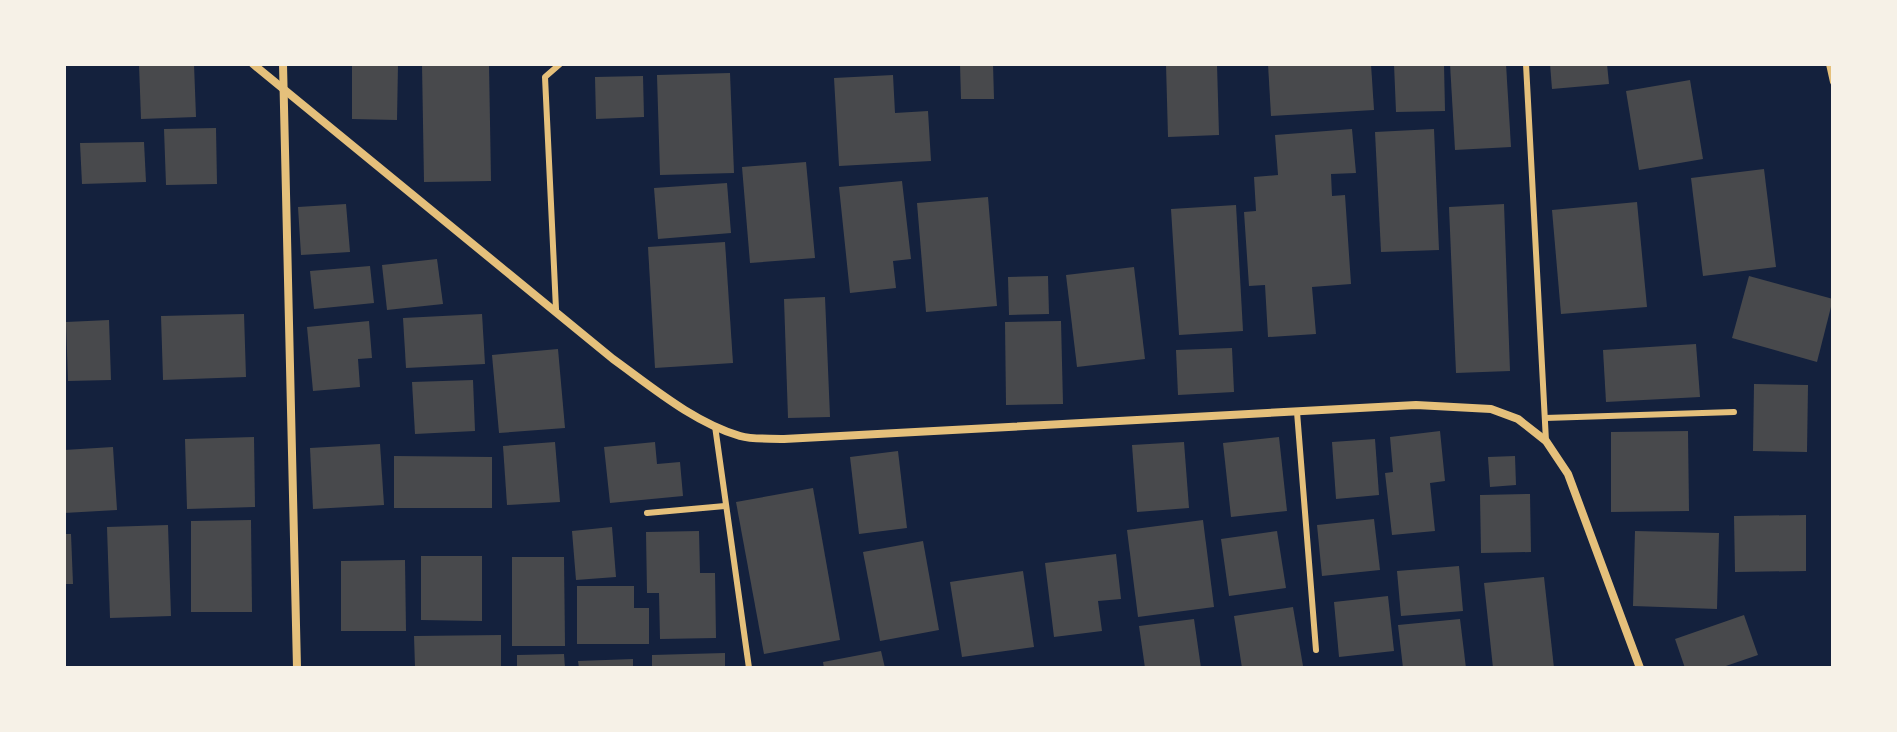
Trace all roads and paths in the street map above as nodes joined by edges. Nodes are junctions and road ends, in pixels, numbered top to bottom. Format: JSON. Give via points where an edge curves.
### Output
{"nodes":[{"id":1,"x":253,"y":64,"type":"edge"},
{"id":2,"x":283,"y":64,"type":"edge"},
{"id":3,"x":560,"y":64,"type":"edge"},
{"id":4,"x":1526,"y":64,"type":"edge"},
{"id":5,"x":1829,"y":64,"type":"edge"},
{"id":6,"x":1833,"y":82,"type":"edge"},
{"id":7,"x":284,"y":89,"type":"junction"},
{"id":8,"x":556,"y":309,"type":"junction"},
{"id":9,"x":1297,"y":412,"type":"junction"},
{"id":10,"x":1734,"y":412,"type":"dead end"},
{"id":11,"x":1545,"y":418,"type":"junction"},
{"id":12,"x":715,"y":426,"type":"junction"},
{"id":13,"x":1546,"y":441,"type":"junction"},
{"id":14,"x":725,"y":506,"type":"junction"},
{"id":15,"x":647,"y":513,"type":"dead end"},
{"id":16,"x":1316,"y":650,"type":"dead end"},
{"id":17,"x":297,"y":668,"type":"edge"},
{"id":18,"x":749,"y":668,"type":"edge"},
{"id":19,"x":1640,"y":668,"type":"edge"}],
"edges":[{"from":1,"to":7,"type":"street"},
{"from":2,"to":7,"type":"street"},
{"from":3,"to":8,"type":"lane","via":[[545,77]]},
{"from":4,"to":11,"type":"lane"},
{"from":5,"to":6,"type":"lane"},
{"from":7,"to":8,"type":"street"},
{"from":7,"to":17,"type":"street"},
{"from":8,"to":12,"type":"street","via":[[613,359]]},
{"from":9,"to":12,"type":"street","via":[[784,439],[743,437]]},
{"from":9,"to":13,"type":"street","via":[[1416,405],[1491,409],[1518,419]]},
{"from":9,"to":16,"type":"lane"},
{"from":10,"to":11,"type":"lane"},
{"from":11,"to":13,"type":"lane"},
{"from":12,"to":14,"type":"lane"},
{"from":13,"to":19,"type":"street","via":[[1568,474]]},
{"from":14,"to":15,"type":"lane"},
{"from":14,"to":18,"type":"lane"}]}
